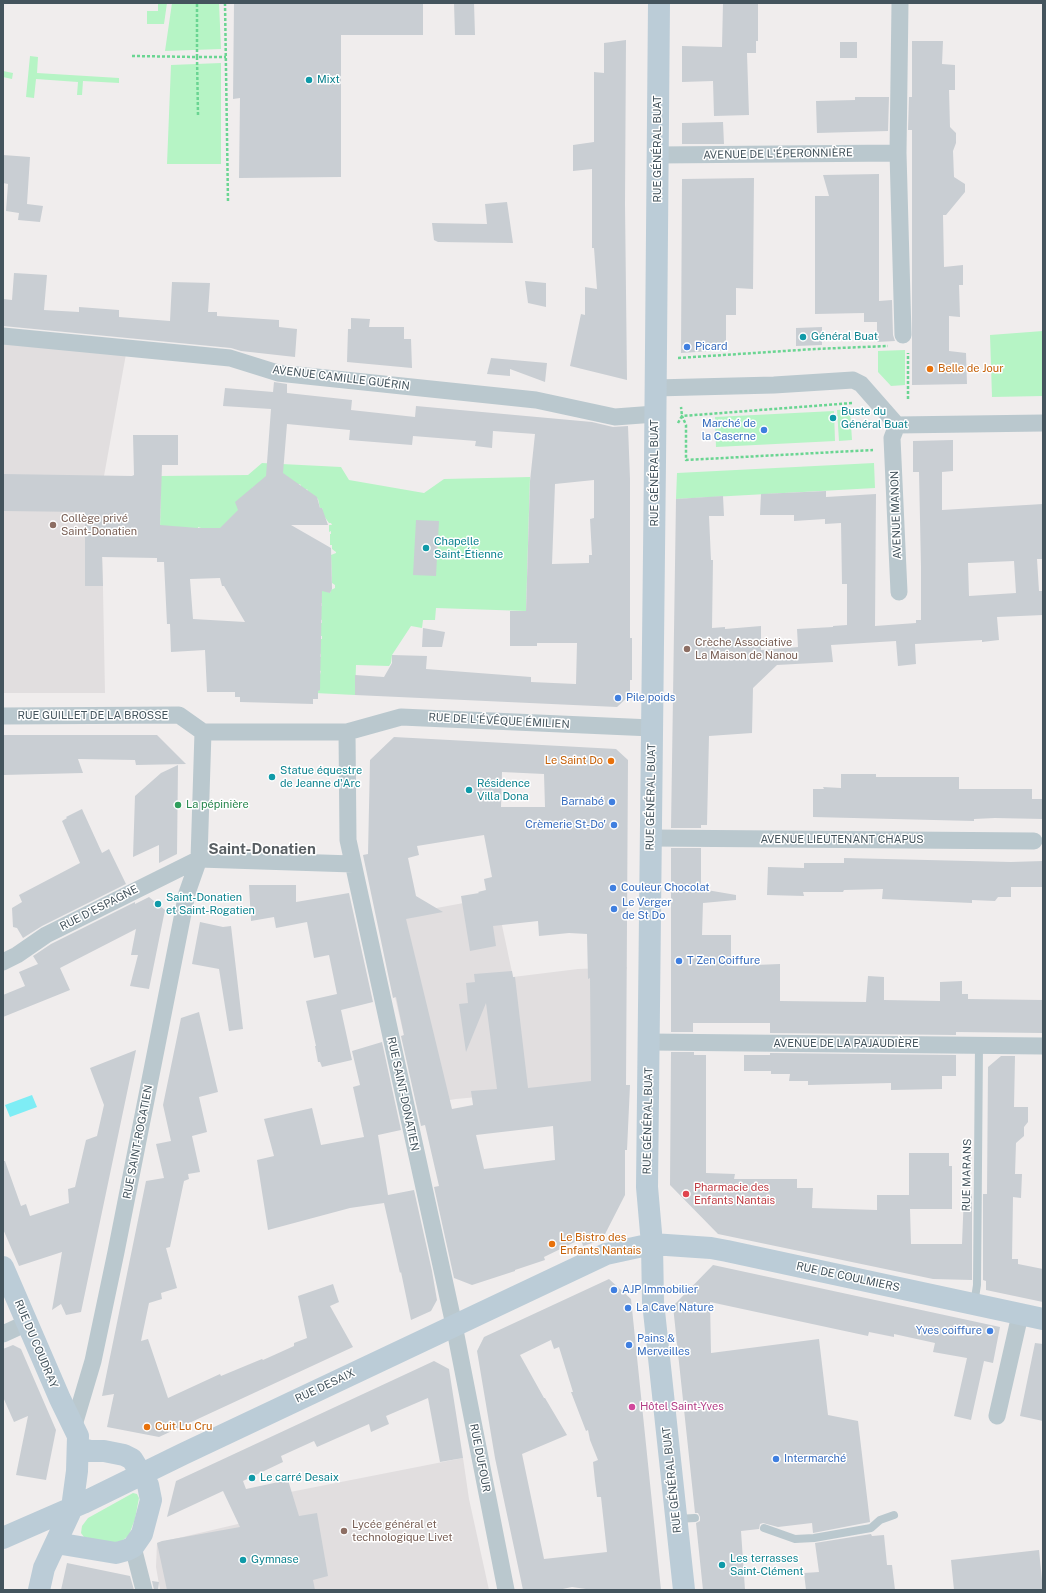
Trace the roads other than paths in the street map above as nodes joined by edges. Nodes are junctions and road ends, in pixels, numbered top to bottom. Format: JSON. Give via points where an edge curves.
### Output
{"nodes":[{"id":1,"x":659,"y":3,"type":"edge"},
{"id":2,"x":900,"y":3,"type":"edge"},
{"id":3,"x":898,"y":153,"type":"junction"},
{"id":4,"x":658,"y":155,"type":"junction"},
{"id":5,"x":3,"y":336,"type":"edge"},
{"id":6,"x":901,"y":342,"type":"road end"},
{"id":7,"x":655,"y":388,"type":"junction"},
{"id":8,"x":655,"y":414,"type":"junction"},
{"id":9,"x":1043,"y":423,"type":"edge"},
{"id":10,"x":895,"y":431,"type":"junction"},
{"id":11,"x":899,"y":592,"type":"dead end"},
{"id":12,"x":3,"y":716,"type":"edge"},
{"id":13,"x":652,"y":728,"type":"junction"},
{"id":14,"x":203,"y":732,"type":"junction"},
{"id":15,"x":347,"y":732,"type":"junction"},
{"id":16,"x":651,"y":838,"type":"junction"},
{"id":17,"x":1034,"y":841,"type":"dead end"},
{"id":18,"x":199,"y":859,"type":"junction"},
{"id":19,"x":353,"y":864,"type":"junction"},
{"id":20,"x":3,"y":962,"type":"edge"},
{"id":21,"x":649,"y":1042,"type":"junction"},
{"id":22,"x":979,"y":1045,"type":"junction"},
{"id":23,"x":1043,"y":1046,"type":"edge"},
{"id":24,"x":652,"y":1244,"type":"junction"},
{"id":25,"x":3,"y":1267,"type":"edge"},
{"id":26,"x":974,"y":1305,"type":"junction"},
{"id":27,"x":1020,"y":1315,"type":"junction"},
{"id":28,"x":1043,"y":1320,"type":"edge"},
{"id":29,"x":27,"y":1323,"type":"junction"},
{"id":30,"x":454,"y":1325,"type":"junction"},
{"id":31,"x":3,"y":1334,"type":"edge"},
{"id":32,"x":997,"y":1416,"type":"dead end"},
{"id":33,"x":74,"y":1425,"type":"junction"},
{"id":34,"x":78,"y":1448,"type":"junction"},
{"id":35,"x":142,"y":1475,"type":"junction"},
{"id":36,"x":72,"y":1508,"type":"junction"},
{"id":37,"x":894,"y":1515,"type":"dead end"},
{"id":38,"x":764,"y":1528,"type":"dead end"},
{"id":39,"x":3,"y":1538,"type":"edge"},
{"id":40,"x":56,"y":1543,"type":"junction"},
{"id":41,"x":133,"y":1546,"type":"junction"},
{"id":42,"x":39,"y":1590,"type":"edge"},
{"id":43,"x":144,"y":1590,"type":"edge"},
{"id":44,"x":506,"y":1590,"type":"edge"},
{"id":45,"x":684,"y":1590,"type":"edge"}],
"edges":[{"from":1,"to":4,"type":"street","name":"RUE GÉNÉRAL BUAT"},
{"from":2,"to":3,"type":"street"},
{"from":3,"to":4,"type":"street","name":"AVENUE DE L'ÉPERONNIÈRE"},
{"from":3,"to":6,"type":"street"},
{"from":4,"to":7,"type":"street","name":"RUE GÉNÉRAL BUAT"},
{"from":5,"to":8,"type":"street","name":"AVENUE CAMILLE GUÉRIN","via":[[230,358],[278,373],[536,400],[616,417]]},
{"from":7,"to":8,"type":"street","name":"RUE GÉNÉRAL BUAT"},
{"from":7,"to":10,"type":"street","via":[[853,380],[875,400]]},
{"from":8,"to":13,"type":"street","name":"RUE GÉNÉRAL BUAT"},
{"from":9,"to":10,"type":"street"},
{"from":10,"to":11,"type":"street","name":"AVENUE MANON"},
{"from":12,"to":14,"type":"street","name":"RUE GUILLET DE LA BROSSE","via":[[179,715]]},
{"from":13,"to":15,"type":"street","name":"RUE DE L'ÉVÊQUE ÉMILIEN","via":[[401,716]]},
{"from":13,"to":16,"type":"street","name":"RUE GÉNÉRAL BUAT"},
{"from":14,"to":15,"type":"street","name":"RUE DE L'ÉVÊQUE ÉMILIEN"},
{"from":14,"to":18,"type":"street","name":"RUE SAINT-ROGATIEN"},
{"from":15,"to":19,"type":"street","name":"RUE SAINT-DONATIEN","via":[[348,840]]},
{"from":16,"to":17,"type":"street","name":"AVENUE LIEUTENANT CHAPUS"},
{"from":16,"to":21,"type":"street","name":"RUE GÉNÉRAL BUAT"},
{"from":18,"to":19,"type":"street"},
{"from":18,"to":20,"type":"street","name":"RUE D'ESPAGNE","via":[[46,935],[17,956]]},
{"from":18,"to":33,"type":"street","name":"RUE SAINT-ROGATIEN","via":[[187,893],[93,1361]]},
{"from":19,"to":30,"type":"street","name":"RUE SAINT-DONATIEN"},
{"from":21,"to":22,"type":"street","name":"AVENUE DE LA PAJAUDIÈRE"},
{"from":21,"to":24,"type":"street","name":"RUE GÉNÉRAL BUAT","via":[[647,1188]]},
{"from":22,"to":23,"type":"street","name":"AVENUE DE LA PAJAUDIÈRE"},
{"from":22,"to":26,"type":"lane","name":"RUE MARANS","via":[[977,1285]]},
{"from":24,"to":26,"type":"street","name":"RUE DE COULMIERS","via":[[726,1250]]},
{"from":24,"to":30,"type":"street","name":"RUE DESAIX","via":[[606,1254]]},
{"from":24,"to":45,"type":"street","name":"RUE GÉNÉRAL BUAT","via":[[653,1302],[686,1518]]},
{"from":25,"to":29,"type":"street","name":"RUE DU COUDRAY"},
{"from":26,"to":27,"type":"street","name":"RUE DE COULMIERS"},
{"from":27,"to":28,"type":"street","name":"RUE DE COULMIERS"},
{"from":27,"to":32,"type":"street"},
{"from":29,"to":31,"type":"street"},
{"from":29,"to":33,"type":"street","name":"RUE DU COUDRAY"},
{"from":30,"to":35,"type":"street","name":"RUE DESAIX"},
{"from":30,"to":44,"type":"street","name":"RUE DUFOUR"},
{"from":33,"to":34,"type":"street","name":"RUE DU COUDRAY","via":[[78,1436]]},
{"from":34,"to":35,"type":"street","via":[[124,1455],[135,1462]]},
{"from":34,"to":36,"type":"street","name":"RUE DU COUDRAY"},
{"from":35,"to":36,"type":"street","name":"RUE DESAIX"},
{"from":35,"to":41,"type":"street","via":[[148,1484],[151,1500],[142,1534]]},
{"from":36,"to":39,"type":"street","name":"RUE DESAIX"},
{"from":36,"to":40,"type":"street","name":"RUE DU COUDRAY"},
{"from":37,"to":38,"type":"lane","via":[[880,1520],[871,1528],[814,1538],[795,1539]]},
{"from":40,"to":41,"type":"street","via":[[116,1553]]},
{"from":40,"to":42,"type":"street","name":"RUE DU COUDRAY","via":[[44,1568]]},
{"from":41,"to":43,"type":"street"}]}
